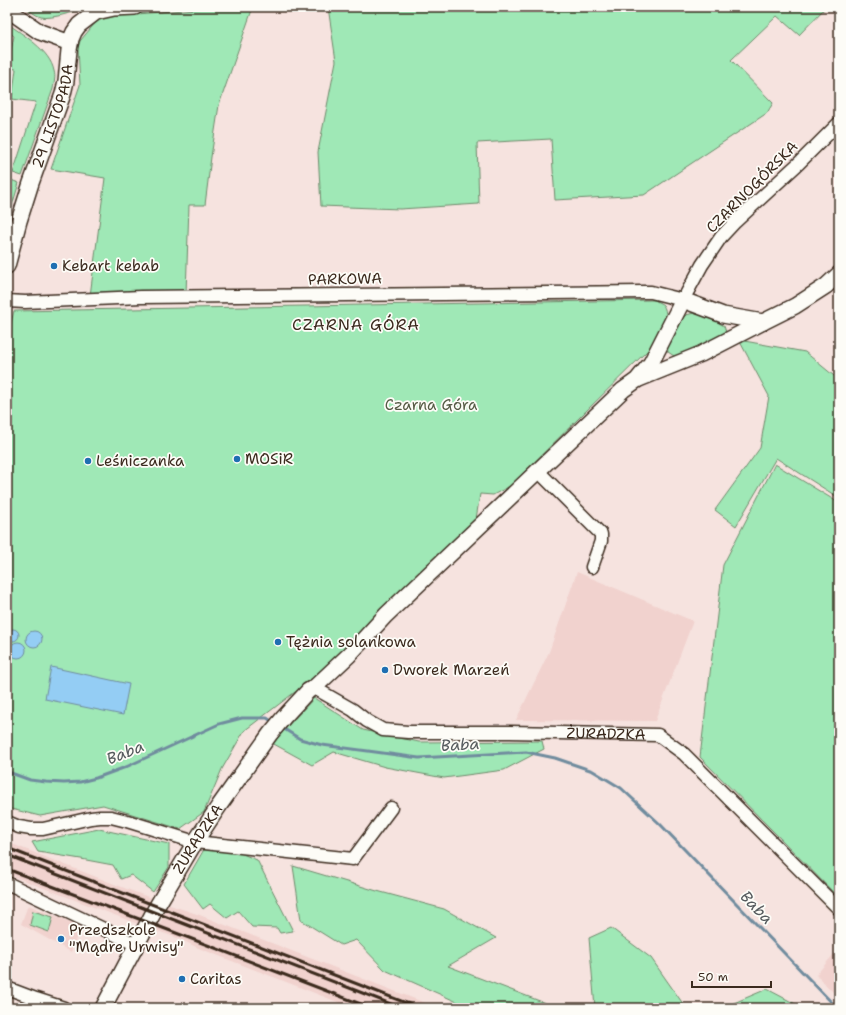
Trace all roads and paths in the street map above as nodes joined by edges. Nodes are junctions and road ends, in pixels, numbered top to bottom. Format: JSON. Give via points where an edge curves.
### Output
{"nodes":[{"id":1,"x":135,"y":7,"type":"edge"},
{"id":2,"x":7,"y":9,"type":"edge"},
{"id":3,"x":70,"y":43,"type":"junction"},
{"id":4,"x":839,"y":123,"type":"edge"},
{"id":5,"x":7,"y":266,"type":"edge"},
{"id":6,"x":839,"y":274,"type":"edge"},
{"id":7,"x":683,"y":300,"type":"junction"},
{"id":8,"x":7,"y":301,"type":"edge"},
{"id":9,"x":723,"y":315,"type":"junction"},
{"id":10,"x":763,"y":322,"type":"junction"},
{"id":11,"x":664,"y":339,"type":"junction"},
{"id":12,"x":722,"y":344,"type":"junction"},
{"id":13,"x":680,"y":363,"type":"junction"},
{"id":14,"x":637,"y":380,"type":"junction"},
{"id":15,"x":537,"y":470,"type":"junction"},
{"id":16,"x":592,"y":567,"type":"dead end"},
{"id":17,"x":316,"y":686,"type":"junction"},
{"id":18,"x":392,"y":808,"type":"dead end"},
{"id":19,"x":7,"y":822,"type":"edge"},
{"id":20,"x":195,"y":842,"type":"junction"},
{"id":21,"x":7,"y":883,"type":"edge"},
{"id":22,"x":839,"y":909,"type":"edge"},
{"id":23,"x":137,"y":945,"type":"junction"},
{"id":24,"x":7,"y":988,"type":"edge"},
{"id":25,"x":64,"y":1008,"type":"edge"},
{"id":26,"x":103,"y":1008,"type":"edge"}],
"edges":[{"from":1,"to":3,"type":"street","name":"29 LISTOPADA","via":[[96,12],[79,25]]},
{"from":2,"to":3,"type":"street","via":[[40,32]]},
{"from":3,"to":5,"type":"street","name":"29 LISTOPADA","via":[[63,94],[31,183]]},
{"from":4,"to":7,"type":"street","name":"CZARNOGÓRSKA","via":[[721,237]]},
{"from":6,"to":10,"type":"street","via":[[826,286],[795,306]]},
{"from":7,"to":8,"type":"street","name":"PARKOWA","via":[[645,292]]},
{"from":7,"to":9,"type":"street"},
{"from":7,"to":11,"type":"street"},
{"from":9,"to":10,"type":"street"},
{"from":9,"to":12,"type":"street","via":[[729,321],[731,331]]},
{"from":10,"to":12,"type":"street"},
{"from":11,"to":13,"type":"street","via":[[666,355]]},
{"from":11,"to":14,"type":"street","via":[[651,363]]},
{"from":12,"to":13,"type":"street"},
{"from":13,"to":14,"type":"street"},
{"from":14,"to":15,"type":"street","name":"ŻURADZKA","via":[[622,390]]},
{"from":15,"to":16,"type":"street","via":[[601,534]]},
{"from":15,"to":17,"type":"street","name":"ŻURADZKA"},
{"from":17,"to":20,"type":"street","name":"ŻURADZKA","via":[[308,691],[270,734]]},
{"from":17,"to":22,"type":"street","name":"ŻURADZKA","via":[[318,690],[383,730],[658,735],[684,754]]},
{"from":18,"to":20,"type":"street","via":[[353,859]]},
{"from":19,"to":20,"type":"street","via":[[19,827],[43,829],[91,818],[111,818]]},
{"from":20,"to":23,"type":"street","name":"ŻURADZKA"},
{"from":21,"to":23,"type":"street"},
{"from":23,"to":26,"type":"street","name":"ŻURADZKA"},
{"from":24,"to":25,"type":"street"}]}
